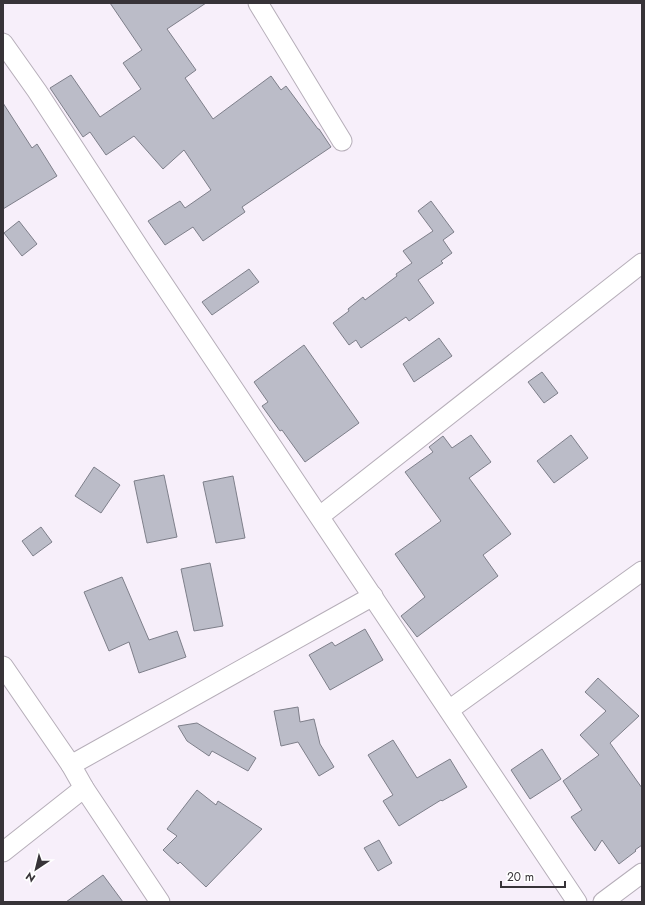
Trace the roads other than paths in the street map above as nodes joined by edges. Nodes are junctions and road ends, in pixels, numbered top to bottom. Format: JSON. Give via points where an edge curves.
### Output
{"nodes":[{"id":1,"x":258,"y":3,"type":"edge"},
{"id":2,"x":3,"y":43,"type":"edge"},
{"id":3,"x":342,"y":141,"type":"dead end"},
{"id":4,"x":641,"y":267,"type":"edge"},
{"id":5,"x":320,"y":516,"type":"junction"},
{"id":6,"x":642,"y":571,"type":"edge"},
{"id":7,"x":373,"y":596,"type":"junction"},
{"id":8,"x":3,"y":666,"type":"edge"},
{"id":9,"x":449,"y":710,"type":"junction"},
{"id":10,"x":71,"y":765,"type":"junction"},
{"id":11,"x":84,"y":788,"type":"junction"},
{"id":12,"x":3,"y":852,"type":"edge"},
{"id":13,"x":642,"y":873,"type":"edge"},
{"id":14,"x":160,"y":902,"type":"edge"},
{"id":15,"x":578,"y":902,"type":"edge"},
{"id":16,"x":603,"y":902,"type":"edge"}],
"edges":[{"from":1,"to":3,"type":"street"},
{"from":2,"to":5,"type":"street"},
{"from":4,"to":5,"type":"street"},
{"from":5,"to":7,"type":"street"},
{"from":6,"to":9,"type":"street"},
{"from":7,"to":9,"type":"street"},
{"from":7,"to":10,"type":"street"},
{"from":8,"to":10,"type":"street"},
{"from":9,"to":15,"type":"street"},
{"from":10,"to":11,"type":"street"},
{"from":11,"to":12,"type":"street"},
{"from":11,"to":14,"type":"street"},
{"from":13,"to":16,"type":"street"}]}
